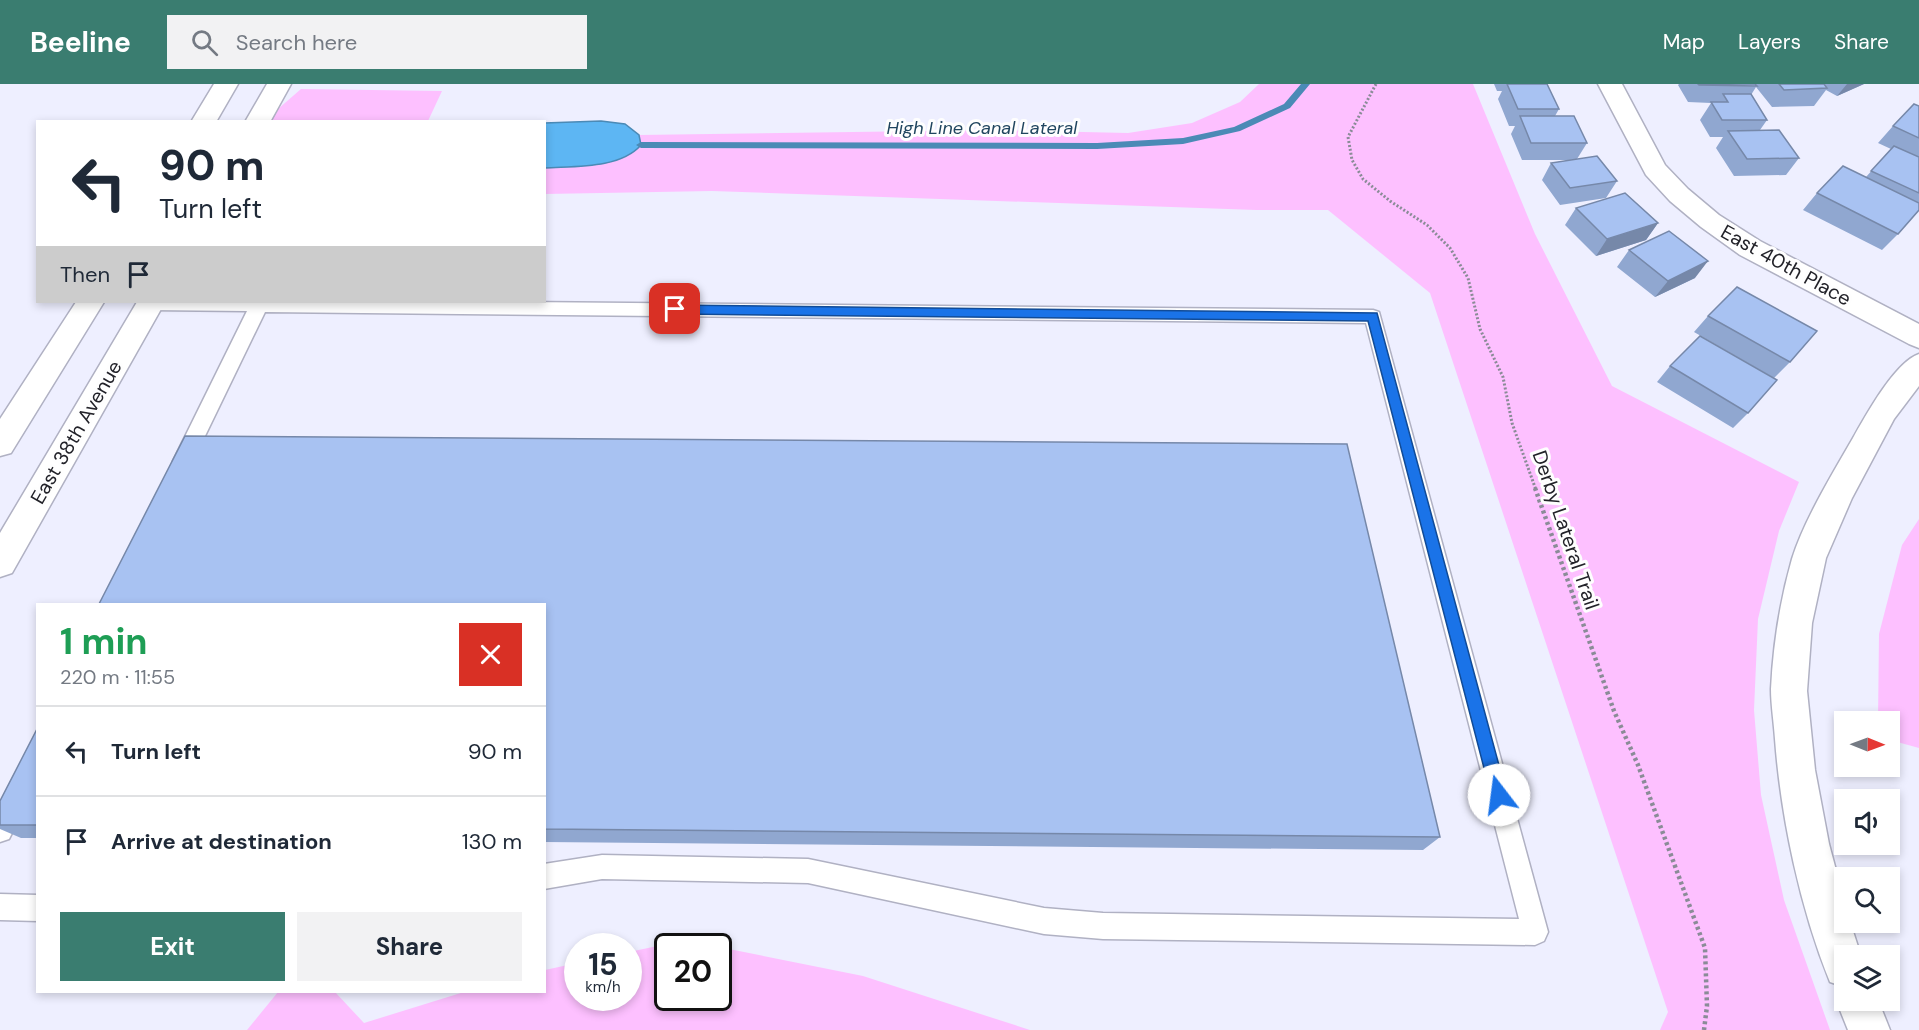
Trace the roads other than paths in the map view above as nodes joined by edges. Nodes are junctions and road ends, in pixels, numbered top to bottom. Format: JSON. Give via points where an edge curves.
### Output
{"nodes":[{"id":1,"x":226,"y":84,"type":"edge"},
{"id":2,"x":279,"y":84,"type":"edge"},
{"id":3,"x":1610,"y":84,"type":"edge"},
{"id":4,"x":204,"y":120,"type":"edge"},
{"id":5,"x":258,"y":120,"type":"edge"},
{"id":6,"x":89,"y":303,"type":"edge"},
{"id":7,"x":150,"y":303,"type":"edge"},
{"id":8,"x":259,"y":305,"type":"junction"},
{"id":9,"x":1919,"y":337,"type":"edge"},
{"id":10,"x":1919,"y":365,"type":"edge"},
{"id":11,"x":0,"y":444,"type":"edge"},
{"id":12,"x":175,"y":476,"type":"edge"},
{"id":13,"x":0,"y":563,"type":"edge"},
{"id":14,"x":36,"y":758,"type":"edge"},
{"id":15,"x":0,"y":831,"type":"edge"},
{"id":16,"x":546,"y":877,"type":"edge"},
{"id":17,"x":0,"y":907,"type":"edge"},
{"id":18,"x":36,"y":908,"type":"edge"},
{"id":19,"x":1838,"y":945,"type":"edge"},
{"id":20,"x":1861,"y":1011,"type":"edge"},
{"id":21,"x":1869,"y":1030,"type":"edge"}],
"edges":[{"from":1,"to":4,"type":"street"},
{"from":2,"to":5,"type":"street"},
{"from":3,"to":9,"type":"street","name":"East 40th Place","via":[[1655,169],[1710,221],[1750,248]]},
{"from":6,"to":11,"type":"street"},
{"from":7,"to":8,"type":"lane"},
{"from":7,"to":13,"type":"street","name":"East 38th Avenue"},
{"from":8,"to":12,"type":"lane"},
{"from":8,"to":16,"type":"lane","via":[[1373,316],[1535,932],[1102,926],[1044,921],[808,871],[602,867]]},
{"from":10,"to":19,"type":"street","via":[[1883,411],[1837,495],[1809,558],[1795,623],[1789,691],[1796,770],[1810,844]]},
{"from":14,"to":15,"type":"lane"},
{"from":17,"to":18,"type":"lane"},
{"from":20,"to":21,"type":"street"}]}
